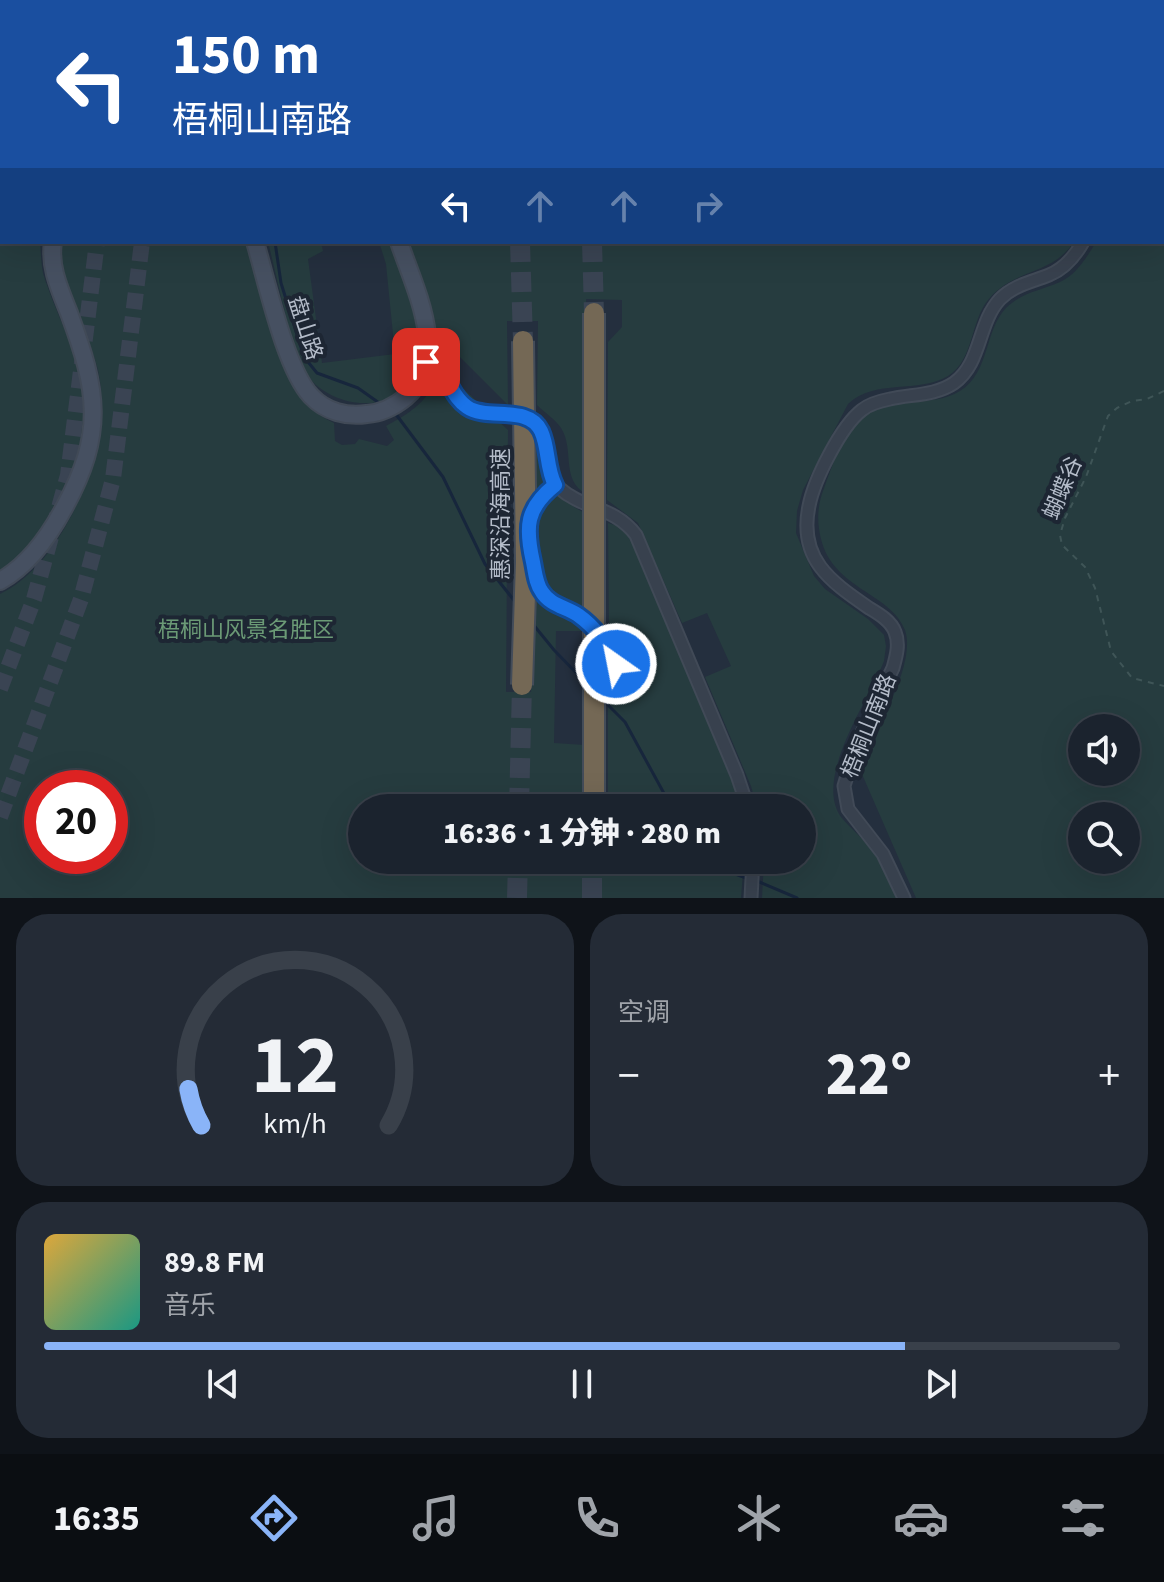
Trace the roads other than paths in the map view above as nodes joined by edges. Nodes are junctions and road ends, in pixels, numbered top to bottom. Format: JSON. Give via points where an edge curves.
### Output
{"nodes":[{"id":1,"x":53,"y":244,"type":"edge"},
{"id":2,"x":256,"y":244,"type":"edge"},
{"id":3,"x":400,"y":244,"type":"edge"},
{"id":4,"x":1081,"y":244,"type":"edge"},
{"id":5,"x":594,"y":313,"type":"tunnel mouth"},
{"id":6,"x":523,"y":341,"type":"tunnel mouth"},
{"id":7,"x":426,"y":362,"type":"junction"},
{"id":8,"x":555,"y":485,"type":"junction"},
{"id":9,"x":0,"y":581,"type":"edge"},
{"id":10,"x":623,"y":678,"type":"dead end"},
{"id":11,"x":522,"y":685,"type":"tunnel mouth"},
{"id":12,"x":594,"y":794,"type":"edge"},
{"id":13,"x":743,"y":794,"type":"edge"},
{"id":14,"x":752,"y":874,"type":"edge"},
{"id":15,"x":751,"y":897,"type":"edge"},
{"id":16,"x":904,"y":898,"type":"edge"}],
"edges":[{"from":1,"to":9,"type":"main road","via":[[53,266],[89,374],[93,436],[81,474],[54,526],[28,559]]},
{"from":2,"to":7,"type":"main road","name":"盘山路","via":[[290,360],[322,406],[359,415],[381,412],[411,392]]},
{"from":3,"to":7,"type":"main road","via":[[426,328]]},
{"from":4,"to":16,"type":"street","name":"梧桐山南路","via":[[1064,267],[1002,298],[984,326],[972,362],[956,382],[933,393],[863,409],[841,435],[809,504],[812,549],[824,574],[883,617],[896,633],[893,668],[857,743],[844,786],[848,809],[883,854]]},
{"from":5,"to":12,"type":"highway","bridge":true},
{"from":6,"to":11,"type":"highway","name":"惠深沿海高速","bridge":true},
{"from":7,"to":8,"type":"street","via":[[446,376],[467,407],[534,422],[541,430]]},
{"from":8,"to":10,"type":"lane","via":[[531,513],[528,529],[536,579],[550,600],[597,632]]},
{"from":8,"to":13,"type":"street","via":[[617,516],[636,535]]},
{"from":14,"to":15,"type":"street"}]}
